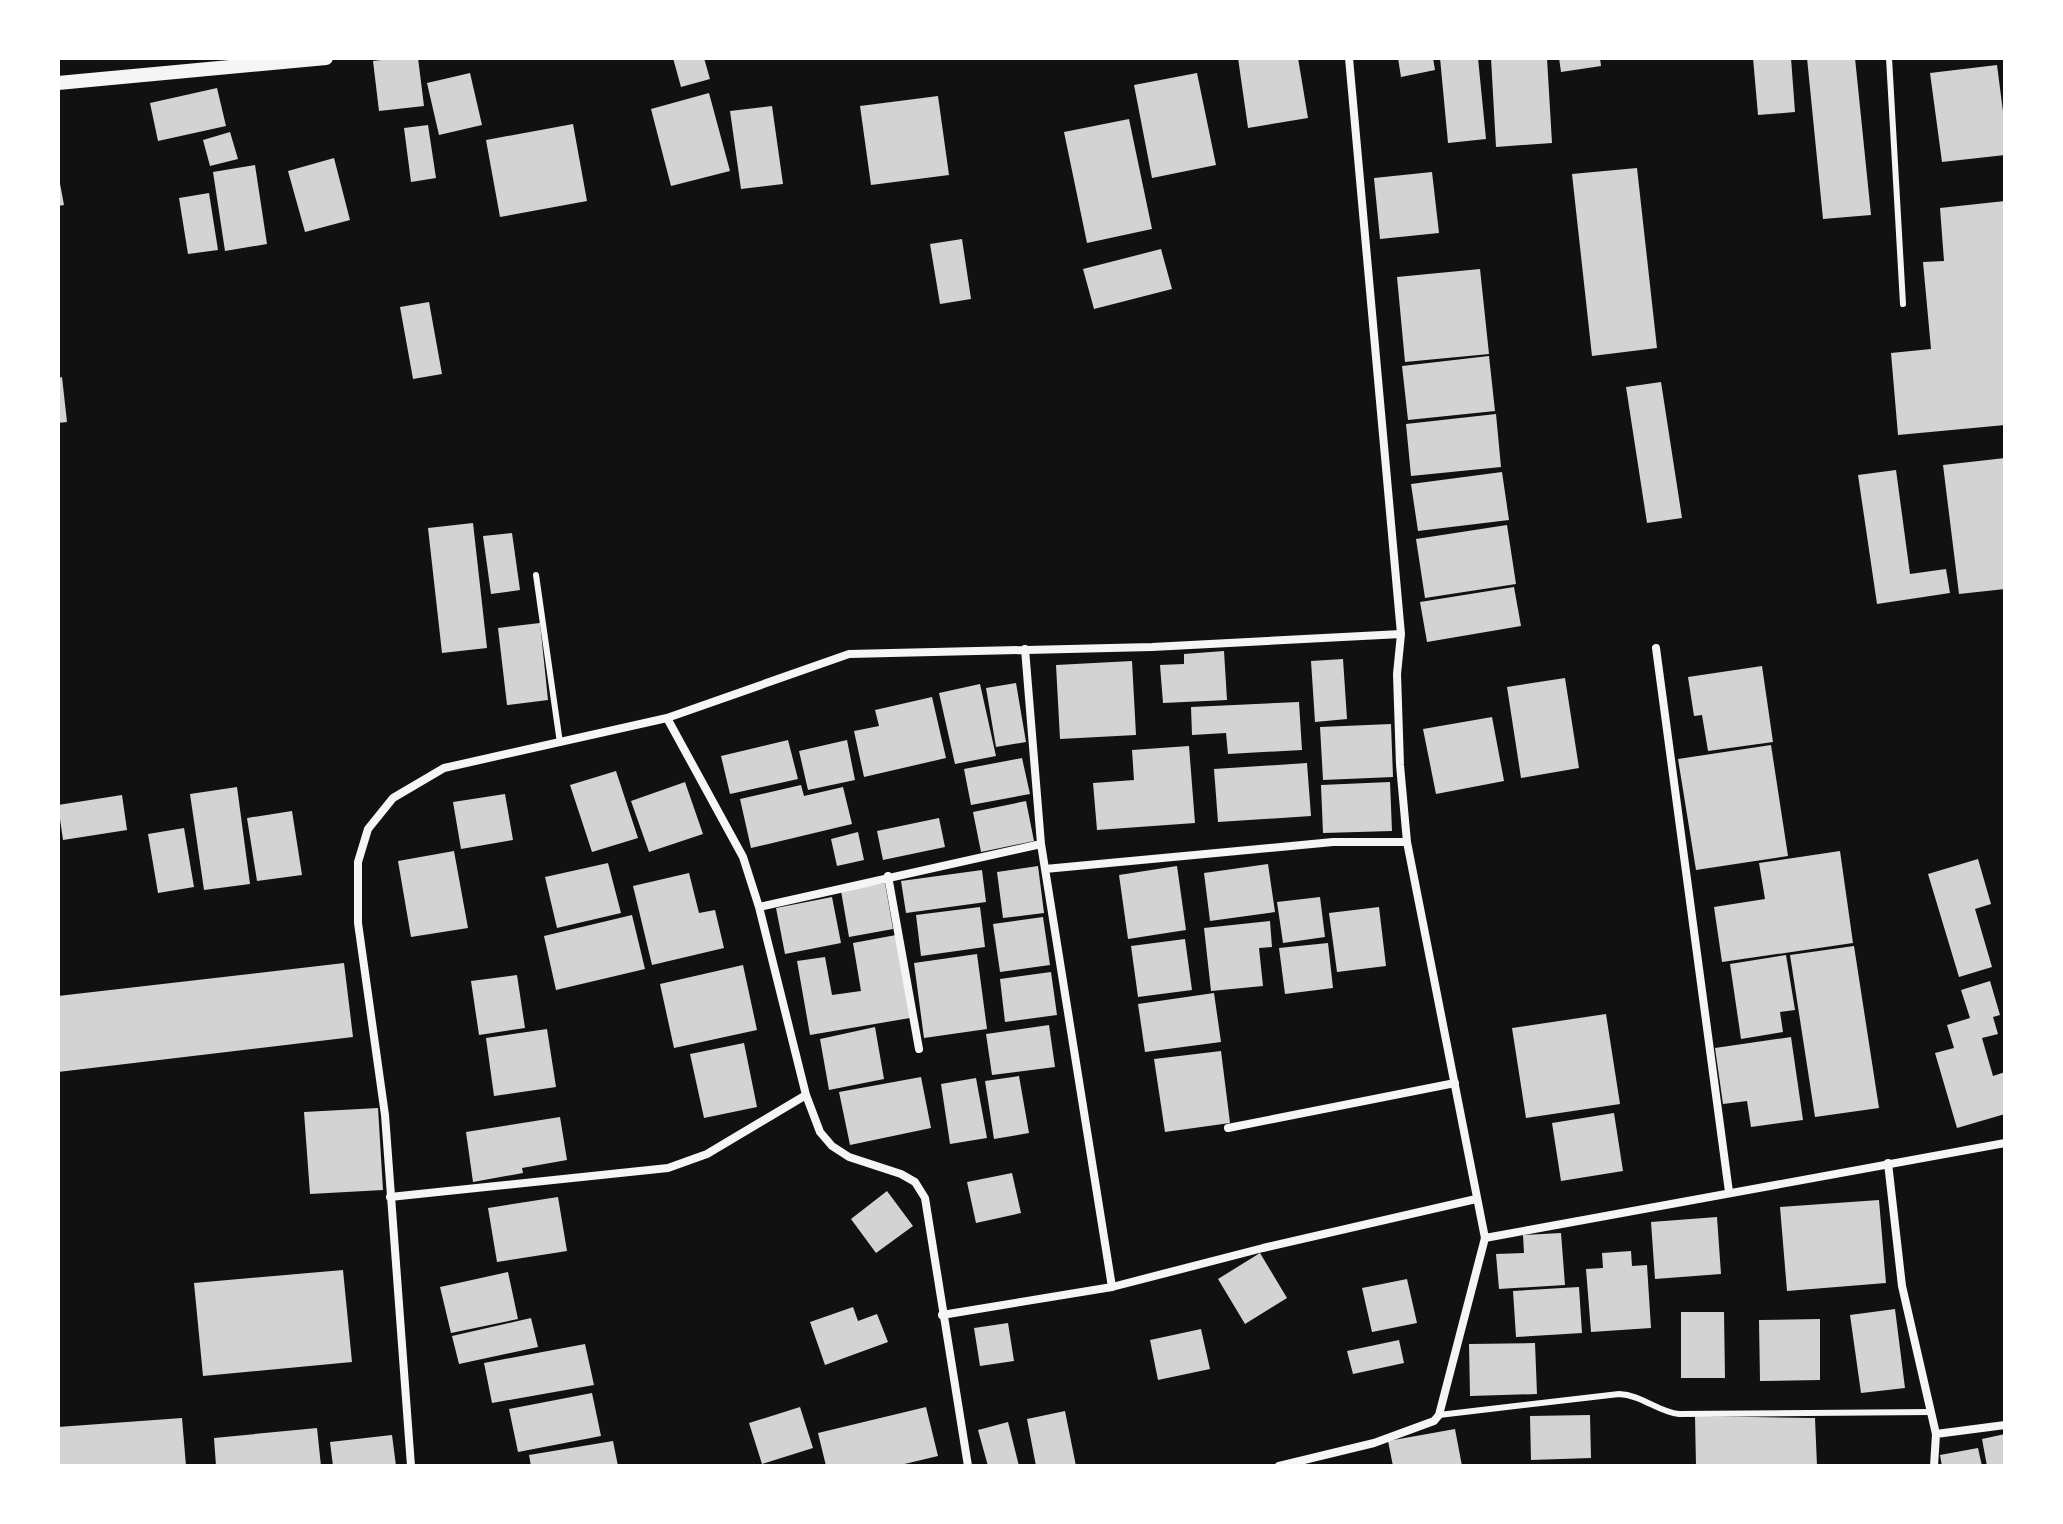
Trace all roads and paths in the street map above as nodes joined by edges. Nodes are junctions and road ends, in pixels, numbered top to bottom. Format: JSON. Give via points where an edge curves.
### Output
{"nodes":[{"id":1,"x":326,"y":58,"type":"edge"},
{"id":2,"x":1349,"y":58,"type":"edge"},
{"id":3,"x":1889,"y":58,"type":"edge"},
{"id":4,"x":58,"y":83,"type":"edge"},
{"id":5,"x":1903,"y":304,"type":"dead end"},
{"id":6,"x":536,"y":575,"type":"dead end"},
{"id":7,"x":1401,"y":634,"type":"junction"},
{"id":8,"x":1656,"y":648,"type":"dead end"},
{"id":9,"x":1025,"y":649,"type":"junction"},
{"id":10,"x":667,"y":718,"type":"junction"},
{"id":11,"x":560,"y":743,"type":"junction"},
{"id":12,"x":1407,"y":842,"type":"junction"},
{"id":13,"x":1041,"y":844,"type":"junction"},
{"id":14,"x":1045,"y":869,"type":"junction"},
{"id":15,"x":888,"y":876,"type":"junction"},
{"id":16,"x":759,"y":907,"type":"junction"},
{"id":17,"x":919,"y":1049,"type":"dead end"},
{"id":18,"x":1455,"y":1083,"type":"junction"},
{"id":19,"x":806,"y":1095,"type":"junction"},
{"id":20,"x":1228,"y":1128,"type":"dead end"},
{"id":21,"x":2005,"y":1143,"type":"edge"},
{"id":22,"x":1888,"y":1163,"type":"junction"},
{"id":23,"x":1729,"y":1192,"type":"junction"},
{"id":24,"x":390,"y":1197,"type":"junction"},
{"id":25,"x":1476,"y":1199,"type":"junction"},
{"id":26,"x":1485,"y":1238,"type":"junction"},
{"id":27,"x":1112,"y":1287,"type":"junction"},
{"id":28,"x":942,"y":1315,"type":"junction"},
{"id":29,"x":1930,"y":1412,"type":"junction"},
{"id":30,"x":1439,"y":1415,"type":"junction"},
{"id":31,"x":2005,"y":1425,"type":"edge"},
{"id":32,"x":1936,"y":1434,"type":"junction"},
{"id":33,"x":411,"y":1466,"type":"edge"},
{"id":34,"x":968,"y":1466,"type":"edge"},
{"id":35,"x":1279,"y":1466,"type":"edge"},
{"id":36,"x":1934,"y":1466,"type":"edge"}],
"edges":[{"from":1,"to":4,"type":"street"},
{"from":2,"to":7,"type":"street"},
{"from":3,"to":5,"type":"lane"},
{"from":6,"to":11,"type":"lane"},
{"from":7,"to":9,"type":"street"},
{"from":7,"to":12,"type":"street","via":[[1397,674]]},
{"from":8,"to":23,"type":"street"},
{"from":9,"to":10,"type":"street","via":[[849,654]]},
{"from":9,"to":13,"type":"street"},
{"from":10,"to":11,"type":"street"},
{"from":10,"to":16,"type":"street","via":[[743,857]]},
{"from":11,"to":24,"type":"street","via":[[444,768],[393,798],[368,829],[358,862],[358,923],[385,1115]]},
{"from":12,"to":14,"type":"street","via":[[1304,844]]},
{"from":12,"to":18,"type":"street"},
{"from":13,"to":14,"type":"street"},
{"from":13,"to":15,"type":"street"},
{"from":14,"to":27,"type":"street"},
{"from":15,"to":16,"type":"street"},
{"from":15,"to":17,"type":"street"},
{"from":16,"to":19,"type":"street"},
{"from":18,"to":20,"type":"street"},
{"from":18,"to":25,"type":"street"},
{"from":19,"to":24,"type":"street","via":[[707,1154],[668,1168]]},
{"from":19,"to":28,"type":"street","via":[[820,1132],[832,1146],[901,1174],[915,1182],[925,1198]]},
{"from":21,"to":22,"type":"street"},
{"from":22,"to":23,"type":"street"},
{"from":22,"to":29,"type":"street","via":[[1902,1286]]},
{"from":23,"to":26,"type":"street"},
{"from":24,"to":33,"type":"street"},
{"from":25,"to":26,"type":"street"},
{"from":25,"to":27,"type":"street"},
{"from":26,"to":30,"type":"street"},
{"from":27,"to":28,"type":"street"},
{"from":28,"to":34,"type":"street"},
{"from":29,"to":30,"type":"lane","via":[[1672,1414],[1644,1399],[1619,1394]]},
{"from":29,"to":32,"type":"street"},
{"from":30,"to":35,"type":"street","via":[[1374,1443]]},
{"from":31,"to":32,"type":"street"},
{"from":32,"to":36,"type":"street"}]}
